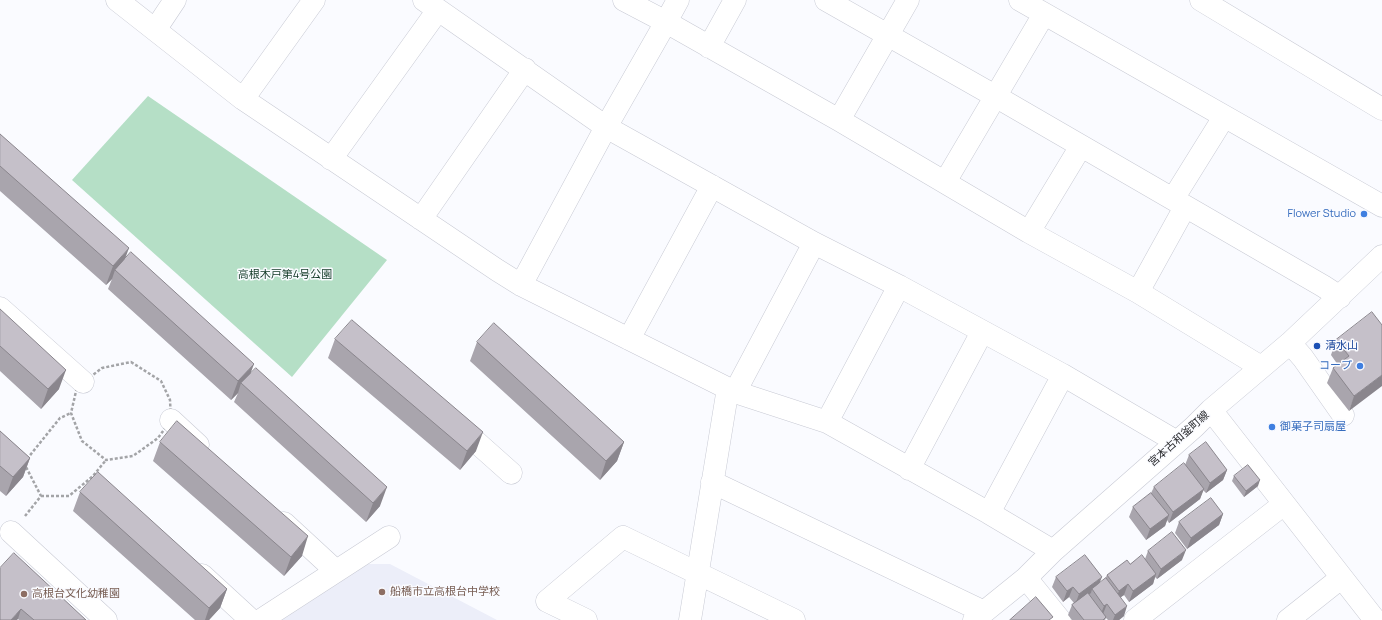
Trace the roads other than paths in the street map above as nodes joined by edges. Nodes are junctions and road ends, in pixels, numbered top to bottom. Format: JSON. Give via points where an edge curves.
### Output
{"nodes":[{"id":1,"x":117,"y":0,"type":"edge"},
{"id":2,"x":175,"y":0,"type":"edge"},
{"id":3,"x":314,"y":0,"type":"edge"},
{"id":4,"x":624,"y":0,"type":"edge"},
{"id":5,"x":678,"y":0,"type":"edge"},
{"id":6,"x":736,"y":0,"type":"edge"},
{"id":7,"x":826,"y":0,"type":"edge"},
{"id":8,"x":908,"y":0,"type":"edge"},
{"id":9,"x":1020,"y":0,"type":"edge"},
{"id":10,"x":1201,"y":0,"type":"edge"},
{"id":11,"x":431,"y":5,"type":"edge"},
{"id":12,"x":1044,"y":14,"type":"junction"},
{"id":13,"x":666,"y":22,"type":"junction"},
{"id":14,"x":154,"y":30,"type":"junction"},
{"id":15,"x":888,"y":36,"type":"junction"},
{"id":16,"x":709,"y":47,"type":"junction"},
{"id":17,"x":525,"y":70,"type":"junction"},
{"id":18,"x":995,"y":96,"type":"junction"},
{"id":19,"x":243,"y":99,"type":"junction"},
{"id":20,"x":1382,"y":109,"type":"edge"},
{"id":21,"x":1224,"y":116,"type":"junction"},
{"id":22,"x":839,"y":120,"type":"junction"},
{"id":23,"x":606,"y":127,"type":"junction"},
{"id":24,"x":1081,"y":146,"type":"junction"},
{"id":25,"x":331,"y":159,"type":"junction"},
{"id":26,"x":945,"y":182,"type":"junction"},
{"id":27,"x":712,"y":186,"type":"junction"},
{"id":28,"x":1179,"y":203,"type":"junction"},
{"id":29,"x":1382,"y":206,"type":"edge"},
{"id":30,"x":421,"y":219,"type":"junction"},
{"id":31,"x":1030,"y":232,"type":"junction"},
{"id":32,"x":814,"y":243,"type":"junction"},
{"id":33,"x":1382,"y":256,"type":"edge"},
{"id":34,"x":521,"y":285,"type":"junction"},
{"id":35,"x":899,"y":286,"type":"junction"},
{"id":36,"x":1138,"y":292,"type":"junction"},
{"id":37,"x":1340,"y":297,"type":"junction"},
{"id":38,"x":0,"y":308,"type":"edge"},
{"id":39,"x":982,"y":332,"type":"junction"},
{"id":40,"x":629,"y":339,"type":"junction"},
{"id":41,"x":1290,"y":343,"type":"junction"},
{"id":42,"x":1261,"y":367,"type":"junction"},
{"id":43,"x":1063,"y":375,"type":"junction"},
{"id":44,"x":83,"y":382,"type":"road end"},
{"id":45,"x":731,"y":390,"type":"junction"},
{"id":46,"x":440,"y":410,"type":"edge"},
{"id":47,"x":1211,"y":410,"type":"junction"},
{"id":48,"x":1343,"y":415,"type":"dead end"},
{"id":49,"x":170,"y":420,"type":"road end"},
{"id":50,"x":827,"y":422,"type":"junction"},
{"id":51,"x":1177,"y":442,"type":"junction"},
{"id":52,"x":210,"y":457,"type":"edge"},
{"id":53,"x":909,"y":469,"type":"junction"},
{"id":54,"x":511,"y":473,"type":"dead end"},
{"id":55,"x":712,"y":482,"type":"junction"},
{"id":56,"x":1284,"y":504,"type":"junction"},
{"id":57,"x":268,"y":509,"type":"edge"},
{"id":58,"x":989,"y":513,"type":"junction"},
{"id":59,"x":11,"y":532,"type":"road end"},
{"id":60,"x":389,"y":537,"type":"dead end"},
{"id":61,"x":1053,"y":551,"type":"junction"},
{"id":62,"x":187,"y":561,"type":"edge"},
{"id":63,"x":336,"y":571,"type":"junction"},
{"id":64,"x":697,"y":574,"type":"junction"},
{"id":65,"x":1026,"y":578,"type":"junction"},
{"id":66,"x":1342,"y":578,"type":"junction"},
{"id":67,"x":979,"y":616,"type":"edge"},
{"id":68,"x":106,"y":620,"type":"edge"},
{"id":69,"x":252,"y":620,"type":"edge"},
{"id":70,"x":261,"y":620,"type":"edge"},
{"id":71,"x":586,"y":620,"type":"edge"},
{"id":72,"x":690,"y":620,"type":"edge"},
{"id":73,"x":794,"y":620,"type":"edge"},
{"id":74,"x":1060,"y":620,"type":"edge"},
{"id":75,"x":1135,"y":620,"type":"edge"},
{"id":76,"x":1288,"y":620,"type":"edge"},
{"id":77,"x":1375,"y":620,"type":"edge"}],
"edges":[{"from":1,"to":14,"type":"street"},
{"from":2,"to":14,"type":"street"},
{"from":3,"to":19,"type":"street"},
{"from":4,"to":13,"type":"street"},
{"from":5,"to":13,"type":"street"},
{"from":6,"to":16,"type":"street"},
{"from":7,"to":15,"type":"street"},
{"from":8,"to":15,"type":"street"},
{"from":9,"to":12,"type":"street"},
{"from":10,"to":20,"type":"street"},
{"from":11,"to":17,"type":"street"},
{"from":11,"to":25,"type":"street"},
{"from":12,"to":18,"type":"street"},
{"from":12,"to":21,"type":"street"},
{"from":13,"to":16,"type":"street"},
{"from":13,"to":23,"type":"street"},
{"from":14,"to":19,"type":"street"},
{"from":15,"to":18,"type":"street"},
{"from":15,"to":22,"type":"street"},
{"from":16,"to":22,"type":"street"},
{"from":17,"to":23,"type":"street"},
{"from":17,"to":30,"type":"street"},
{"from":18,"to":24,"type":"street"},
{"from":18,"to":26,"type":"street"},
{"from":19,"to":25,"type":"street"},
{"from":21,"to":28,"type":"street"},
{"from":21,"to":29,"type":"street"},
{"from":22,"to":26,"type":"street"},
{"from":23,"to":27,"type":"street"},
{"from":23,"to":34,"type":"street"},
{"from":24,"to":28,"type":"street"},
{"from":24,"to":31,"type":"street"},
{"from":25,"to":30,"type":"street"},
{"from":26,"to":31,"type":"street"},
{"from":27,"to":32,"type":"street"},
{"from":27,"to":40,"type":"street"},
{"from":28,"to":36,"type":"street"},
{"from":28,"to":37,"type":"street"},
{"from":30,"to":34,"type":"street"},
{"from":31,"to":36,"type":"street"},
{"from":32,"to":35,"type":"street"},
{"from":32,"to":45,"type":"street"},
{"from":33,"to":37,"type":"street","name":"宮本古和釜町線"},
{"from":34,"to":40,"type":"street"},
{"from":35,"to":39,"type":"street"},
{"from":35,"to":50,"type":"street"},
{"from":36,"to":42,"type":"street"},
{"from":37,"to":41,"type":"street","name":"宮本古和釜町線"},
{"from":38,"to":44,"type":"street"},
{"from":39,"to":43,"type":"street"},
{"from":39,"to":53,"type":"street"},
{"from":40,"to":45,"type":"street"},
{"from":41,"to":42,"type":"street","name":"宮本古和釜町線"},
{"from":41,"to":48,"type":"street"},
{"from":42,"to":47,"type":"street","name":"宮本古和釜町線"},
{"from":43,"to":51,"type":"street"},
{"from":43,"to":58,"type":"street"},
{"from":45,"to":50,"type":"street"},
{"from":45,"to":55,"type":"street"},
{"from":46,"to":54,"type":"street"},
{"from":47,"to":51,"type":"street","name":"宮本古和釜町線"},
{"from":47,"to":56,"type":"street"},
{"from":49,"to":52,"type":"street"},
{"from":50,"to":53,"type":"street"},
{"from":51,"to":61,"type":"street","name":"宮本古和釜町線"},
{"from":53,"to":58,"type":"street"},
{"from":55,"to":64,"type":"street"},
{"from":55,"to":67,"type":"street"},
{"from":56,"to":66,"type":"street"},
{"from":56,"to":75,"type":"street"},
{"from":57,"to":63,"type":"street"},
{"from":58,"to":61,"type":"street"},
{"from":59,"to":68,"type":"street"},
{"from":60,"to":63,"type":"street"},
{"from":61,"to":65,"type":"street","name":"宮本古和釜町線"},
{"from":62,"to":69,"type":"street"},
{"from":63,"to":70,"type":"street"},
{"from":64,"to":71,"type":"street","via":[[623,537],[547,601]]},
{"from":64,"to":72,"type":"street"},
{"from":64,"to":73,"type":"street"},
{"from":65,"to":67,"type":"street","name":"宮本古和釜町線"},
{"from":65,"to":74,"type":"street"},
{"from":66,"to":76,"type":"street"},
{"from":66,"to":77,"type":"street"}]}
